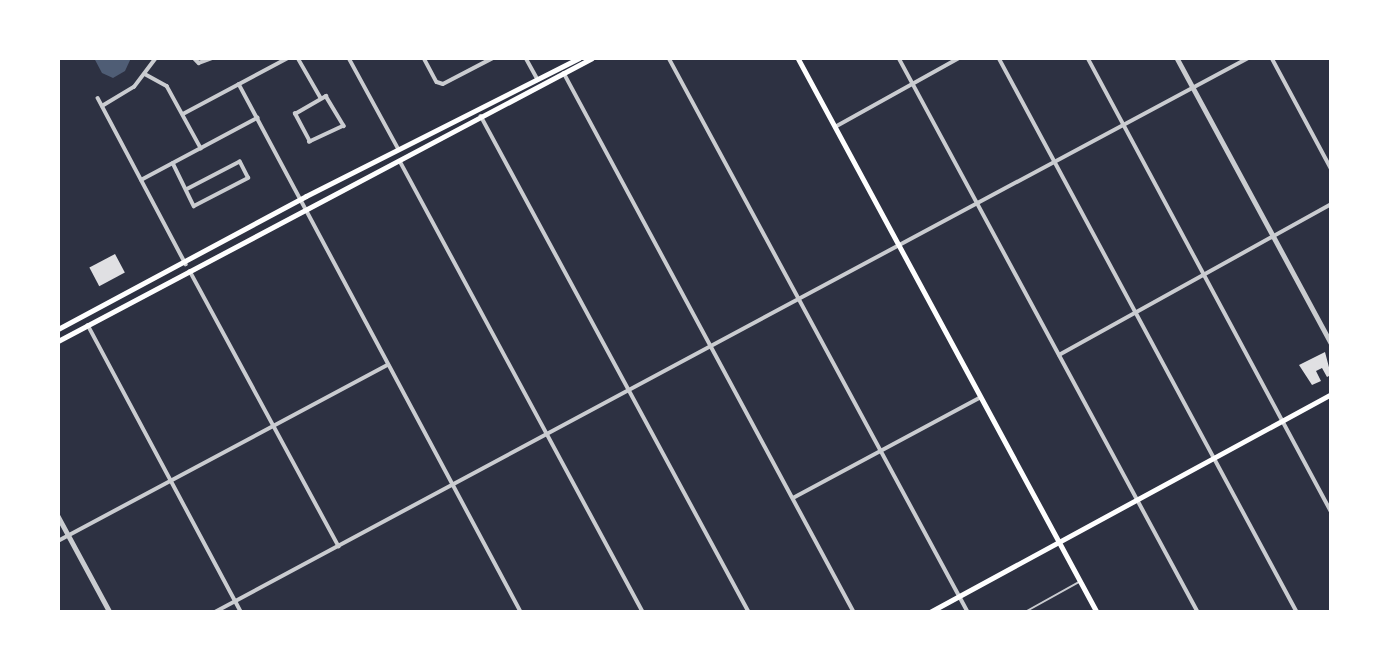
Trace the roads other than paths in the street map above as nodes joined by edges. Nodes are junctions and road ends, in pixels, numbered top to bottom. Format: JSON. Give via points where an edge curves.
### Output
{"nodes":[{"id":1,"x":156,"y":58,"type":"edge"},
{"id":2,"x":194,"y":58,"type":"edge"},
{"id":3,"x":212,"y":58,"type":"edge"},
{"id":4,"x":288,"y":58,"type":"edge"},
{"id":5,"x":298,"y":58,"type":"edge"},
{"id":6,"x":349,"y":58,"type":"edge"},
{"id":7,"x":424,"y":58,"type":"edge"},
{"id":8,"x":493,"y":58,"type":"edge"},
{"id":9,"x":526,"y":58,"type":"edge"},
{"id":10,"x":579,"y":58,"type":"edge"},
{"id":11,"x":593,"y":58,"type":"edge"},
{"id":12,"x":669,"y":58,"type":"edge"},
{"id":13,"x":798,"y":58,"type":"edge"},
{"id":14,"x":899,"y":58,"type":"edge"},
{"id":15,"x":959,"y":58,"type":"edge"},
{"id":16,"x":999,"y":58,"type":"edge"},
{"id":17,"x":1088,"y":58,"type":"edge"},
{"id":18,"x":1177,"y":58,"type":"edge"},
{"id":19,"x":1248,"y":58,"type":"edge"},
{"id":20,"x":1272,"y":58,"type":"edge"},
{"id":21,"x":564,"y":73,"type":"junction"},
{"id":22,"x":145,"y":74,"type":"junction"},
{"id":23,"x":538,"y":80,"type":"junction"},
{"id":24,"x":913,"y":83,"type":"junction"},
{"id":25,"x":239,"y":84,"type":"junction"},
{"id":26,"x":1192,"y":86,"type":"junction"},
{"id":27,"x":98,"y":98,"type":"dead end"},
{"id":28,"x":321,"y":98,"type":"junction"},
{"id":29,"x":102,"y":106,"type":"junction"},
{"id":30,"x":183,"y":114,"type":"junction"},
{"id":31,"x":481,"y":116,"type":"junction"},
{"id":32,"x":257,"y":118,"type":"junction"},
{"id":33,"x":1123,"y":124,"type":"junction"},
{"id":34,"x":835,"y":127,"type":"junction"},
{"id":35,"x":201,"y":148,"type":"junction"},
{"id":36,"x":398,"y":150,"type":"junction"},
{"id":37,"x":399,"y":159,"type":"junction"},
{"id":38,"x":1055,"y":162,"type":"junction"},
{"id":39,"x":173,"y":163,"type":"junction"},
{"id":40,"x":1331,"y":168,"type":"edge"},
{"id":41,"x":141,"y":180,"type":"junction"},
{"id":42,"x":188,"y":189,"type":"junction"},
{"id":43,"x":299,"y":199,"type":"junction"},
{"id":44,"x":978,"y":204,"type":"junction"},
{"id":45,"x":1331,"y":204,"type":"edge"},
{"id":46,"x":305,"y":210,"type":"junction"},
{"id":47,"x":1273,"y":236,"type":"junction"},
{"id":48,"x":900,"y":248,"type":"junction"},
{"id":49,"x":186,"y":264,"type":"junction"},
{"id":50,"x":190,"y":271,"type":"junction"},
{"id":51,"x":1204,"y":275,"type":"junction"},
{"id":52,"x":800,"y":301,"type":"junction"},
{"id":53,"x":1135,"y":312,"type":"junction"},
{"id":54,"x":88,"y":325,"type":"junction"},
{"id":55,"x":58,"y":329,"type":"edge"},
{"id":56,"x":58,"y":341,"type":"edge"},
{"id":57,"x":1331,"y":343,"type":"edge"},
{"id":58,"x":713,"y":348,"type":"junction"},
{"id":59,"x":1059,"y":355,"type":"junction"},
{"id":60,"x":388,"y":365,"type":"junction"},
{"id":61,"x":630,"y":391,"type":"junction"},
{"id":62,"x":1331,"y":394,"type":"edge"},
{"id":63,"x":981,"y":397,"type":"junction"},
{"id":64,"x":1283,"y":420,"type":"junction"},
{"id":65,"x":273,"y":426,"type":"junction"},
{"id":66,"x":548,"y":436,"type":"junction"},
{"id":67,"x":881,"y":451,"type":"junction"},
{"id":68,"x":1214,"y":458,"type":"junction"},
{"id":69,"x":170,"y":480,"type":"junction"},
{"id":70,"x":453,"y":485,"type":"junction"},
{"id":71,"x":793,"y":498,"type":"junction"},
{"id":72,"x":1137,"y":500,"type":"junction"},
{"id":73,"x":1331,"y":510,"type":"edge"},
{"id":74,"x":58,"y":516,"type":"edge"},
{"id":75,"x":68,"y":535,"type":"junction"},
{"id":76,"x":58,"y":541,"type":"edge"},
{"id":77,"x":1059,"y":543,"type":"junction"},
{"id":78,"x":339,"y":546,"type":"junction"},
{"id":79,"x":1080,"y":581,"type":"junction"},
{"id":80,"x":959,"y":596,"type":"junction"},
{"id":81,"x":235,"y":601,"type":"junction"},
{"id":82,"x":110,"y":612,"type":"edge"},
{"id":83,"x":215,"y":612,"type":"edge"},
{"id":84,"x":241,"y":612,"type":"edge"},
{"id":85,"x":522,"y":612,"type":"edge"},
{"id":86,"x":643,"y":612,"type":"edge"},
{"id":87,"x":749,"y":612,"type":"edge"},
{"id":88,"x":854,"y":612,"type":"edge"},
{"id":89,"x":930,"y":612,"type":"edge"},
{"id":90,"x":968,"y":612,"type":"edge"},
{"id":91,"x":1025,"y":612,"type":"edge"},
{"id":92,"x":1097,"y":612,"type":"edge"},
{"id":93,"x":1198,"y":612,"type":"edge"},
{"id":94,"x":1297,"y":612,"type":"edge"}],
"edges":[{"from":1,"to":22,"type":"street"},
{"from":2,"to":3,"type":"street","via":[[199,63]]},
{"from":4,"to":25,"type":"street"},
{"from":5,"to":28,"type":"street"},
{"from":6,"to":36,"type":"street"},
{"from":7,"to":8,"type":"street","via":[[437,82],[443,84]]},
{"from":9,"to":23,"type":"street"},
{"from":10,"to":23,"type":"main road"},
{"from":11,"to":21,"type":"main road"},
{"from":12,"to":52,"type":"street"},
{"from":13,"to":34,"type":"main road"},
{"from":14,"to":24,"type":"street"},
{"from":15,"to":24,"type":"street"},
{"from":16,"to":38,"type":"street"},
{"from":17,"to":33,"type":"street"},
{"from":18,"to":26,"type":"street"},
{"from":19,"to":26,"type":"street"},
{"from":20,"to":40,"type":"street"},
{"from":21,"to":31,"type":"main road"},
{"from":21,"to":58,"type":"street"},
{"from":22,"to":29,"type":"street","via":[[130,90]]},
{"from":22,"to":30,"type":"street","via":[[163,82]]},
{"from":23,"to":36,"type":"main road"},
{"from":24,"to":34,"type":"street"},
{"from":24,"to":44,"type":"street"},
{"from":25,"to":30,"type":"street"},
{"from":25,"to":32,"type":"street"},
{"from":26,"to":33,"type":"street"},
{"from":26,"to":47,"type":"street"},
{"from":27,"to":29,"type":"street"},
{"from":28,"to":28,"type":"street","via":[[295,114],[313,143],[344,126],[331,98]]},
{"from":29,"to":41,"type":"street"},
{"from":30,"to":35,"type":"street"},
{"from":31,"to":37,"type":"main road"},
{"from":31,"to":61,"type":"street"},
{"from":32,"to":35,"type":"street"},
{"from":32,"to":43,"type":"street"},
{"from":33,"to":38,"type":"street"},
{"from":33,"to":51,"type":"street"},
{"from":34,"to":48,"type":"main road"},
{"from":35,"to":39,"type":"street"},
{"from":36,"to":43,"type":"main road"},
{"from":37,"to":46,"type":"main road"},
{"from":37,"to":66,"type":"street"},
{"from":38,"to":44,"type":"street"},
{"from":38,"to":53,"type":"street"},
{"from":39,"to":41,"type":"street"},
{"from":39,"to":42,"type":"street"},
{"from":41,"to":49,"type":"street"},
{"from":42,"to":42,"type":"street","via":[[240,162],[248,178],[194,206]]},
{"from":43,"to":46,"type":"street"},
{"from":43,"to":49,"type":"main road"},
{"from":44,"to":48,"type":"street"},
{"from":44,"to":59,"type":"street"},
{"from":45,"to":47,"type":"street"},
{"from":46,"to":50,"type":"main road"},
{"from":46,"to":60,"type":"street"},
{"from":47,"to":51,"type":"street"},
{"from":47,"to":57,"type":"street"},
{"from":48,"to":52,"type":"street"},
{"from":48,"to":63,"type":"main road"},
{"from":49,"to":55,"type":"main road"},
{"from":50,"to":54,"type":"main road"},
{"from":50,"to":65,"type":"street"},
{"from":51,"to":53,"type":"street"},
{"from":51,"to":64,"type":"street"},
{"from":52,"to":58,"type":"street"},
{"from":52,"to":67,"type":"street"},
{"from":53,"to":59,"type":"street"},
{"from":53,"to":68,"type":"street"},
{"from":54,"to":56,"type":"main road"},
{"from":54,"to":69,"type":"street"},
{"from":58,"to":61,"type":"street"},
{"from":58,"to":71,"type":"street"},
{"from":59,"to":72,"type":"street"},
{"from":60,"to":65,"type":"street"},
{"from":60,"to":70,"type":"street"},
{"from":61,"to":66,"type":"street"},
{"from":61,"to":87,"type":"street"},
{"from":62,"to":64,"type":"main road"},
{"from":63,"to":67,"type":"street"},
{"from":63,"to":77,"type":"main road"},
{"from":64,"to":68,"type":"main road"},
{"from":64,"to":73,"type":"street"},
{"from":65,"to":69,"type":"street"},
{"from":65,"to":78,"type":"street"},
{"from":66,"to":70,"type":"street"},
{"from":66,"to":86,"type":"street"},
{"from":67,"to":71,"type":"street"},
{"from":67,"to":80,"type":"street"},
{"from":68,"to":72,"type":"main road"},
{"from":68,"to":94,"type":"street"},
{"from":69,"to":75,"type":"street"},
{"from":69,"to":81,"type":"street"},
{"from":70,"to":78,"type":"street"},
{"from":70,"to":85,"type":"street"},
{"from":71,"to":88,"type":"street"},
{"from":72,"to":77,"type":"main road"},
{"from":72,"to":93,"type":"street"},
{"from":74,"to":75,"type":"street"},
{"from":75,"to":76,"type":"street"},
{"from":75,"to":82,"type":"street"},
{"from":77,"to":79,"type":"main road"},
{"from":77,"to":80,"type":"main road"},
{"from":78,"to":81,"type":"street"},
{"from":79,"to":91,"type":"lane"},
{"from":79,"to":92,"type":"main road"},
{"from":80,"to":89,"type":"main road"},
{"from":80,"to":90,"type":"street"},
{"from":81,"to":83,"type":"street"},
{"from":81,"to":84,"type":"street"}]}
